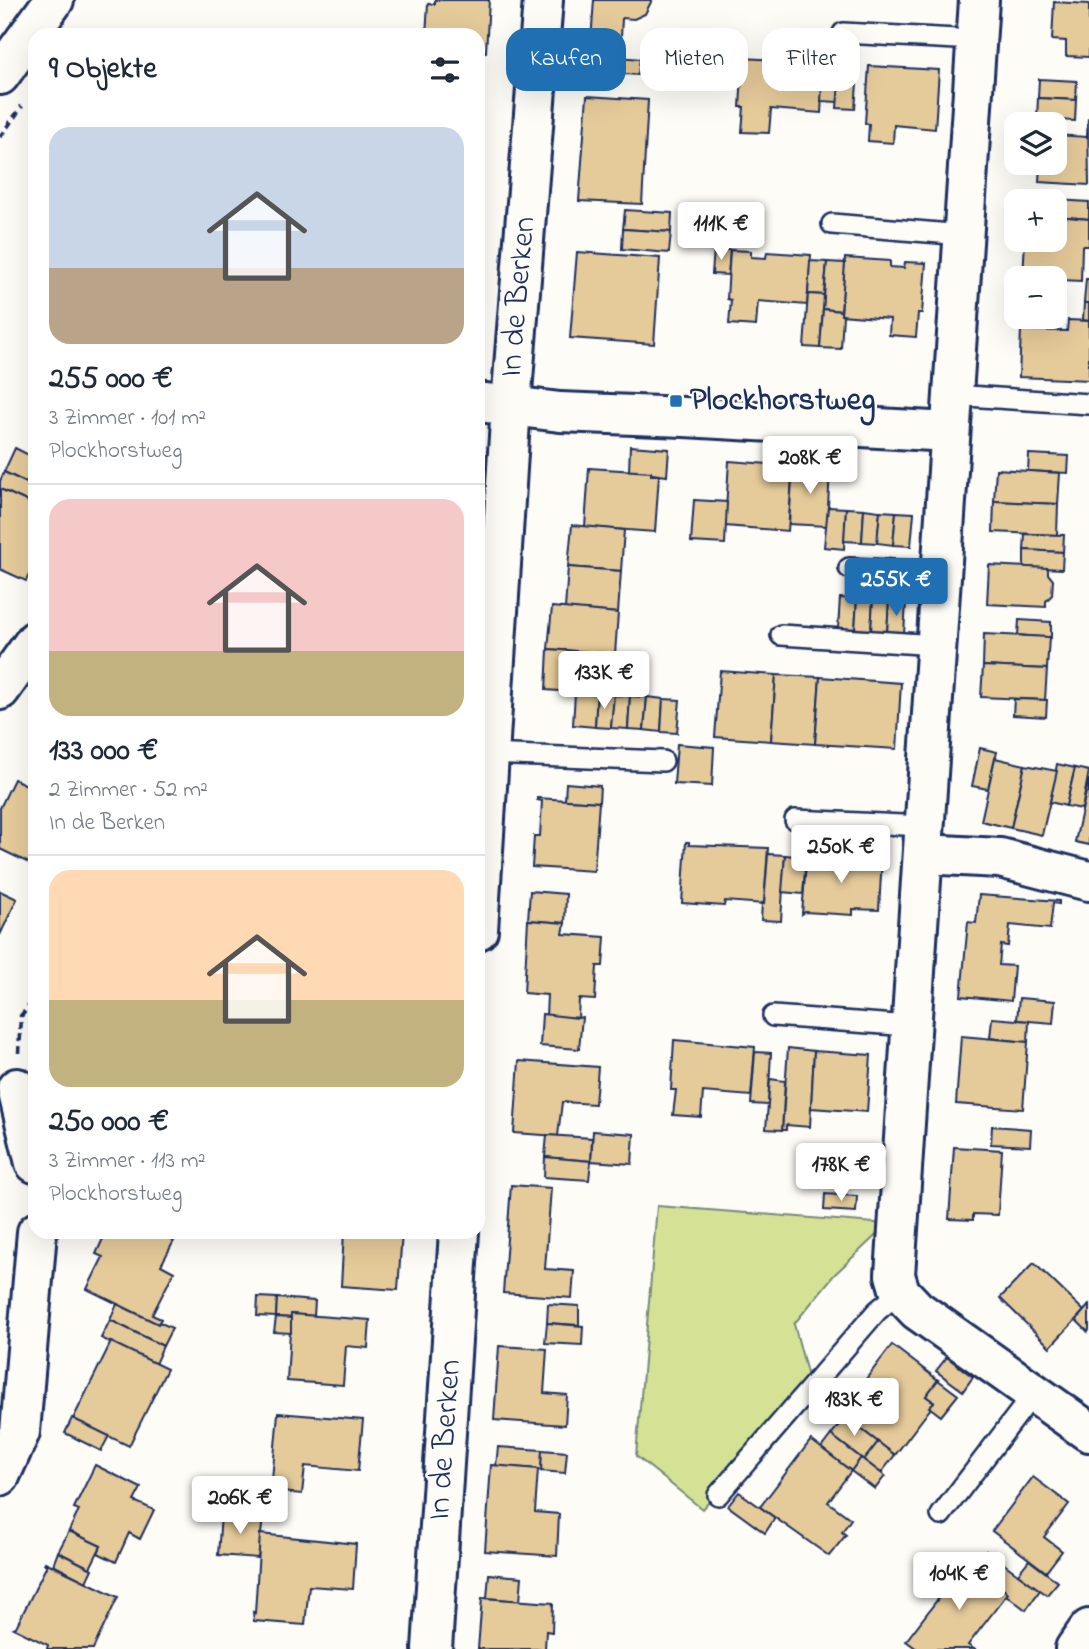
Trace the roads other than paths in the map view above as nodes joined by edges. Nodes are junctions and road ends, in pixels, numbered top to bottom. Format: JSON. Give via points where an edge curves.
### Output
{"nodes":[{"id":1,"x":54,"y":0,"type":"edge"},
{"id":2,"x":543,"y":0,"type":"edge"},
{"id":3,"x":978,"y":0,"type":"edge"},
{"id":4,"x":41,"y":28,"type":"edge"},
{"id":5,"x":860,"y":34,"type":"edge"},
{"id":6,"x":976,"y":40,"type":"junction"},
{"id":7,"x":28,"y":57,"type":"edge"},
{"id":8,"x":14,"y":87,"type":"edge"},
{"id":9,"x":832,"y":224,"type":"dead end"},
{"id":10,"x":963,"y":235,"type":"junction"},
{"id":11,"x":494,"y":404,"type":"edge"},
{"id":12,"x":1089,"y":404,"type":"edge"},
{"id":13,"x":951,"y":414,"type":"junction"},
{"id":14,"x":849,"y":568,"type":"dead end"},
{"id":15,"x":941,"y":572,"type":"junction"},
{"id":16,"x":781,"y":635,"type":"dead end"},
{"id":17,"x":936,"y":646,"type":"junction"},
{"id":18,"x":28,"y":651,"type":"edge"},
{"id":19,"x":0,"y":690,"type":"edge"},
{"id":20,"x":489,"y":754,"type":"junction"},
{"id":21,"x":663,"y":761,"type":"dead end"},
{"id":22,"x":485,"y":818,"type":"edge"},
{"id":23,"x":795,"y":820,"type":"dead end"},
{"id":24,"x":924,"y":840,"type":"junction"},
{"id":25,"x":1089,"y":881,"type":"edge"},
{"id":26,"x":773,"y":1016,"type":"dead end"},
{"id":27,"x":910,"y":1026,"type":"junction"},
{"id":28,"x":17,"y":1088,"type":"road end"},
{"id":29,"x":28,"y":1134,"type":"edge"},
{"id":30,"x":36,"y":1239,"type":"edge"},
{"id":31,"x":459,"y":1239,"type":"edge"},
{"id":32,"x":900,"y":1292,"type":"junction"},
{"id":33,"x":1034,"y":1393,"type":"junction"},
{"id":34,"x":1089,"y":1432,"type":"edge"},
{"id":35,"x":0,"y":1476,"type":"edge"},
{"id":36,"x":718,"y":1495,"type":"dead end"},
{"id":37,"x":941,"y":1515,"type":"dead end"},
{"id":38,"x":1089,"y":1629,"type":"edge"},
{"id":39,"x":432,"y":1649,"type":"edge"},
{"id":40,"x":1075,"y":1649,"type":"edge"}],
"edges":[{"from":1,"to":4,"type":"street"},
{"from":2,"to":11,"type":"street","name":"In de Berken"},
{"from":3,"to":6,"type":"street"},
{"from":5,"to":6,"type":"lane"},
{"from":6,"to":10,"type":"street"},
{"from":7,"to":8,"type":"street"},
{"from":9,"to":10,"type":"lane"},
{"from":10,"to":13,"type":"street"},
{"from":11,"to":13,"type":"street","via":[[560,412],[684,416]]},
{"from":11,"to":20,"type":"street","name":"In de Berken"},
{"from":12,"to":13,"type":"lane"},
{"from":13,"to":15,"type":"street"},
{"from":14,"to":15,"type":"lane"},
{"from":15,"to":17,"type":"street"},
{"from":16,"to":17,"type":"lane"},
{"from":17,"to":24,"type":"street"},
{"from":18,"to":19,"type":"street"},
{"from":20,"to":21,"type":"lane"},
{"from":20,"to":22,"type":"street","name":"In de Berken"},
{"from":23,"to":24,"type":"lane"},
{"from":24,"to":25,"type":"street"},
{"from":24,"to":27,"type":"street"},
{"from":26,"to":27,"type":"lane"},
{"from":27,"to":32,"type":"street","via":[[895,1275]]},
{"from":28,"to":29,"type":"street"},
{"from":30,"to":35,"type":"street","via":[[20,1432]]},
{"from":31,"to":39,"type":"street","name":"In de Berken"},
{"from":32,"to":33,"type":"street","via":[[917,1310]]},
{"from":32,"to":36,"type":"lane","via":[[877,1311]]},
{"from":33,"to":34,"type":"street"},
{"from":33,"to":37,"type":"lane"},
{"from":38,"to":40,"type":"street"}]}
